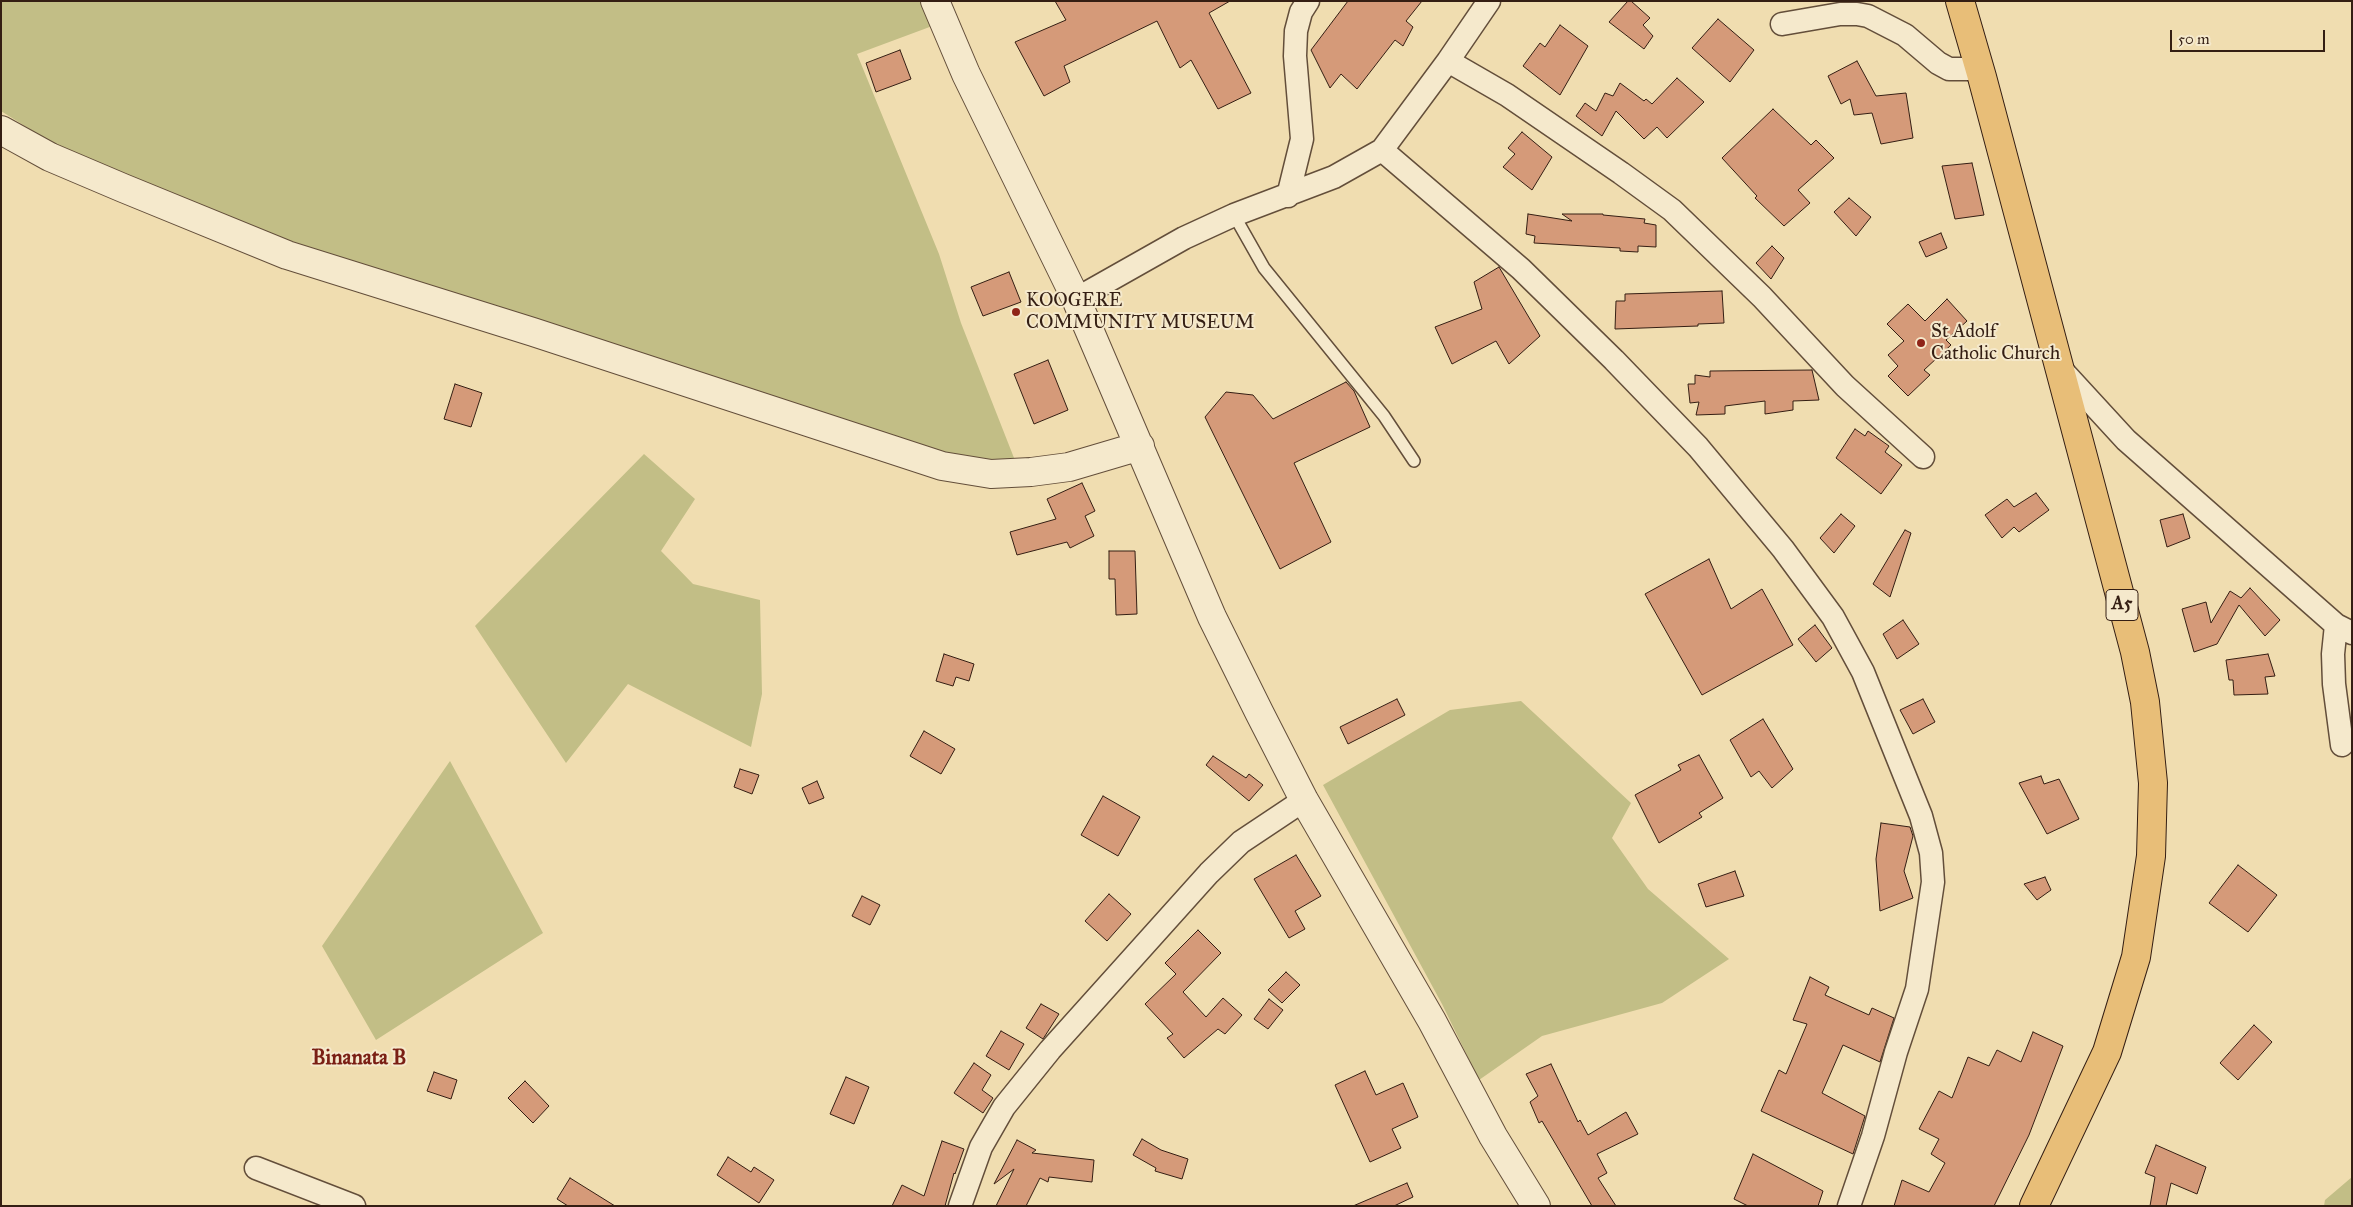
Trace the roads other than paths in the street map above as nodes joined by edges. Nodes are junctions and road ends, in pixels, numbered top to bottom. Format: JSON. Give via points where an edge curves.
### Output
{"nodes":[{"id":1,"x":935,"y":1,"type":"edge"},
{"id":2,"x":1308,"y":1,"type":"edge"},
{"id":3,"x":1489,"y":1,"type":"edge"},
{"id":4,"x":1960,"y":1,"type":"edge"},
{"id":5,"x":1782,"y":24,"type":"dead end"},
{"id":6,"x":1448,"y":61,"type":"junction"},
{"id":7,"x":1979,"y":69,"type":"junction"},
{"id":8,"x":1,"y":130,"type":"edge"},
{"id":9,"x":1382,"y":150,"type":"junction"},
{"id":10,"x":1288,"y":196,"type":"junction"},
{"id":11,"x":1234,"y":215,"type":"junction"},
{"id":12,"x":1076,"y":299,"type":"junction"},
{"id":13,"x":2058,"y":366,"type":"junction"},
{"id":14,"x":1140,"y":446,"type":"junction"},
{"id":15,"x":1923,"y":457,"type":"dead end"},
{"id":16,"x":1414,"y":461,"type":"dead end"},
{"id":17,"x":2344,"y":629,"type":"edge"},
{"id":18,"x":2342,"y":745,"type":"dead end"},
{"id":19,"x":1304,"y":800,"type":"junction"},
{"id":20,"x":256,"y":1168,"type":"dead end"},
{"id":21,"x":354,"y":1206,"type":"edge"},
{"id":22,"x":960,"y":1206,"type":"edge"},
{"id":23,"x":1536,"y":1206,"type":"edge"},
{"id":24,"x":1849,"y":1206,"type":"edge"},
{"id":25,"x":2034,"y":1206,"type":"edge"}],
"edges":[{"from":1,"to":12,"type":"street","via":[[966,74]]},
{"from":2,"to":10,"type":"street","via":[[1296,31],[1302,139]]},
{"from":3,"to":6,"type":"street"},
{"from":4,"to":7,"type":"highway","number":"A5"},
{"from":5,"to":7,"type":"street","via":[[1840,14],[1868,16],[1904,35],[1950,70]]},
{"from":6,"to":9,"type":"street"},
{"from":6,"to":15,"type":"street","via":[[1507,95],[1672,210],[1762,297],[1845,386]]},
{"from":7,"to":13,"type":"highway","number":"A5"},
{"from":8,"to":14,"type":"street","via":[[122,188],[287,255],[942,466],[991,474],[1030,472],[1070,467]]},
{"from":9,"to":10,"type":"street","via":[[1334,177]]},
{"from":9,"to":24,"type":"street","via":[[1521,269],[1698,447],[1783,549],[1833,617],[1862,672],[1921,816],[1931,854],[1933,882],[1917,989]]},
{"from":10,"to":11,"type":"street"},
{"from":11,"to":12,"type":"street","via":[[1184,238]]},
{"from":11,"to":16,"type":"lane","via":[[1269,274],[1374,403]]},
{"from":12,"to":14,"type":"street"},
{"from":13,"to":17,"type":"street","via":[[2126,440]]},
{"from":13,"to":25,"type":"highway","number":"A5","via":[[2145,702],[2153,783],[2152,856],[2136,957],[2107,1052]]},
{"from":14,"to":19,"type":"street","via":[[1212,616]]},
{"from":17,"to":18,"type":"street","via":[[2333,654]]},
{"from":19,"to":22,"type":"street","via":[[1241,842],[1209,873],[1050,1050],[1004,1108],[982,1146]]},
{"from":19,"to":23,"type":"street","via":[[1432,1021],[1493,1136]]},
{"from":20,"to":21,"type":"street"}]}
